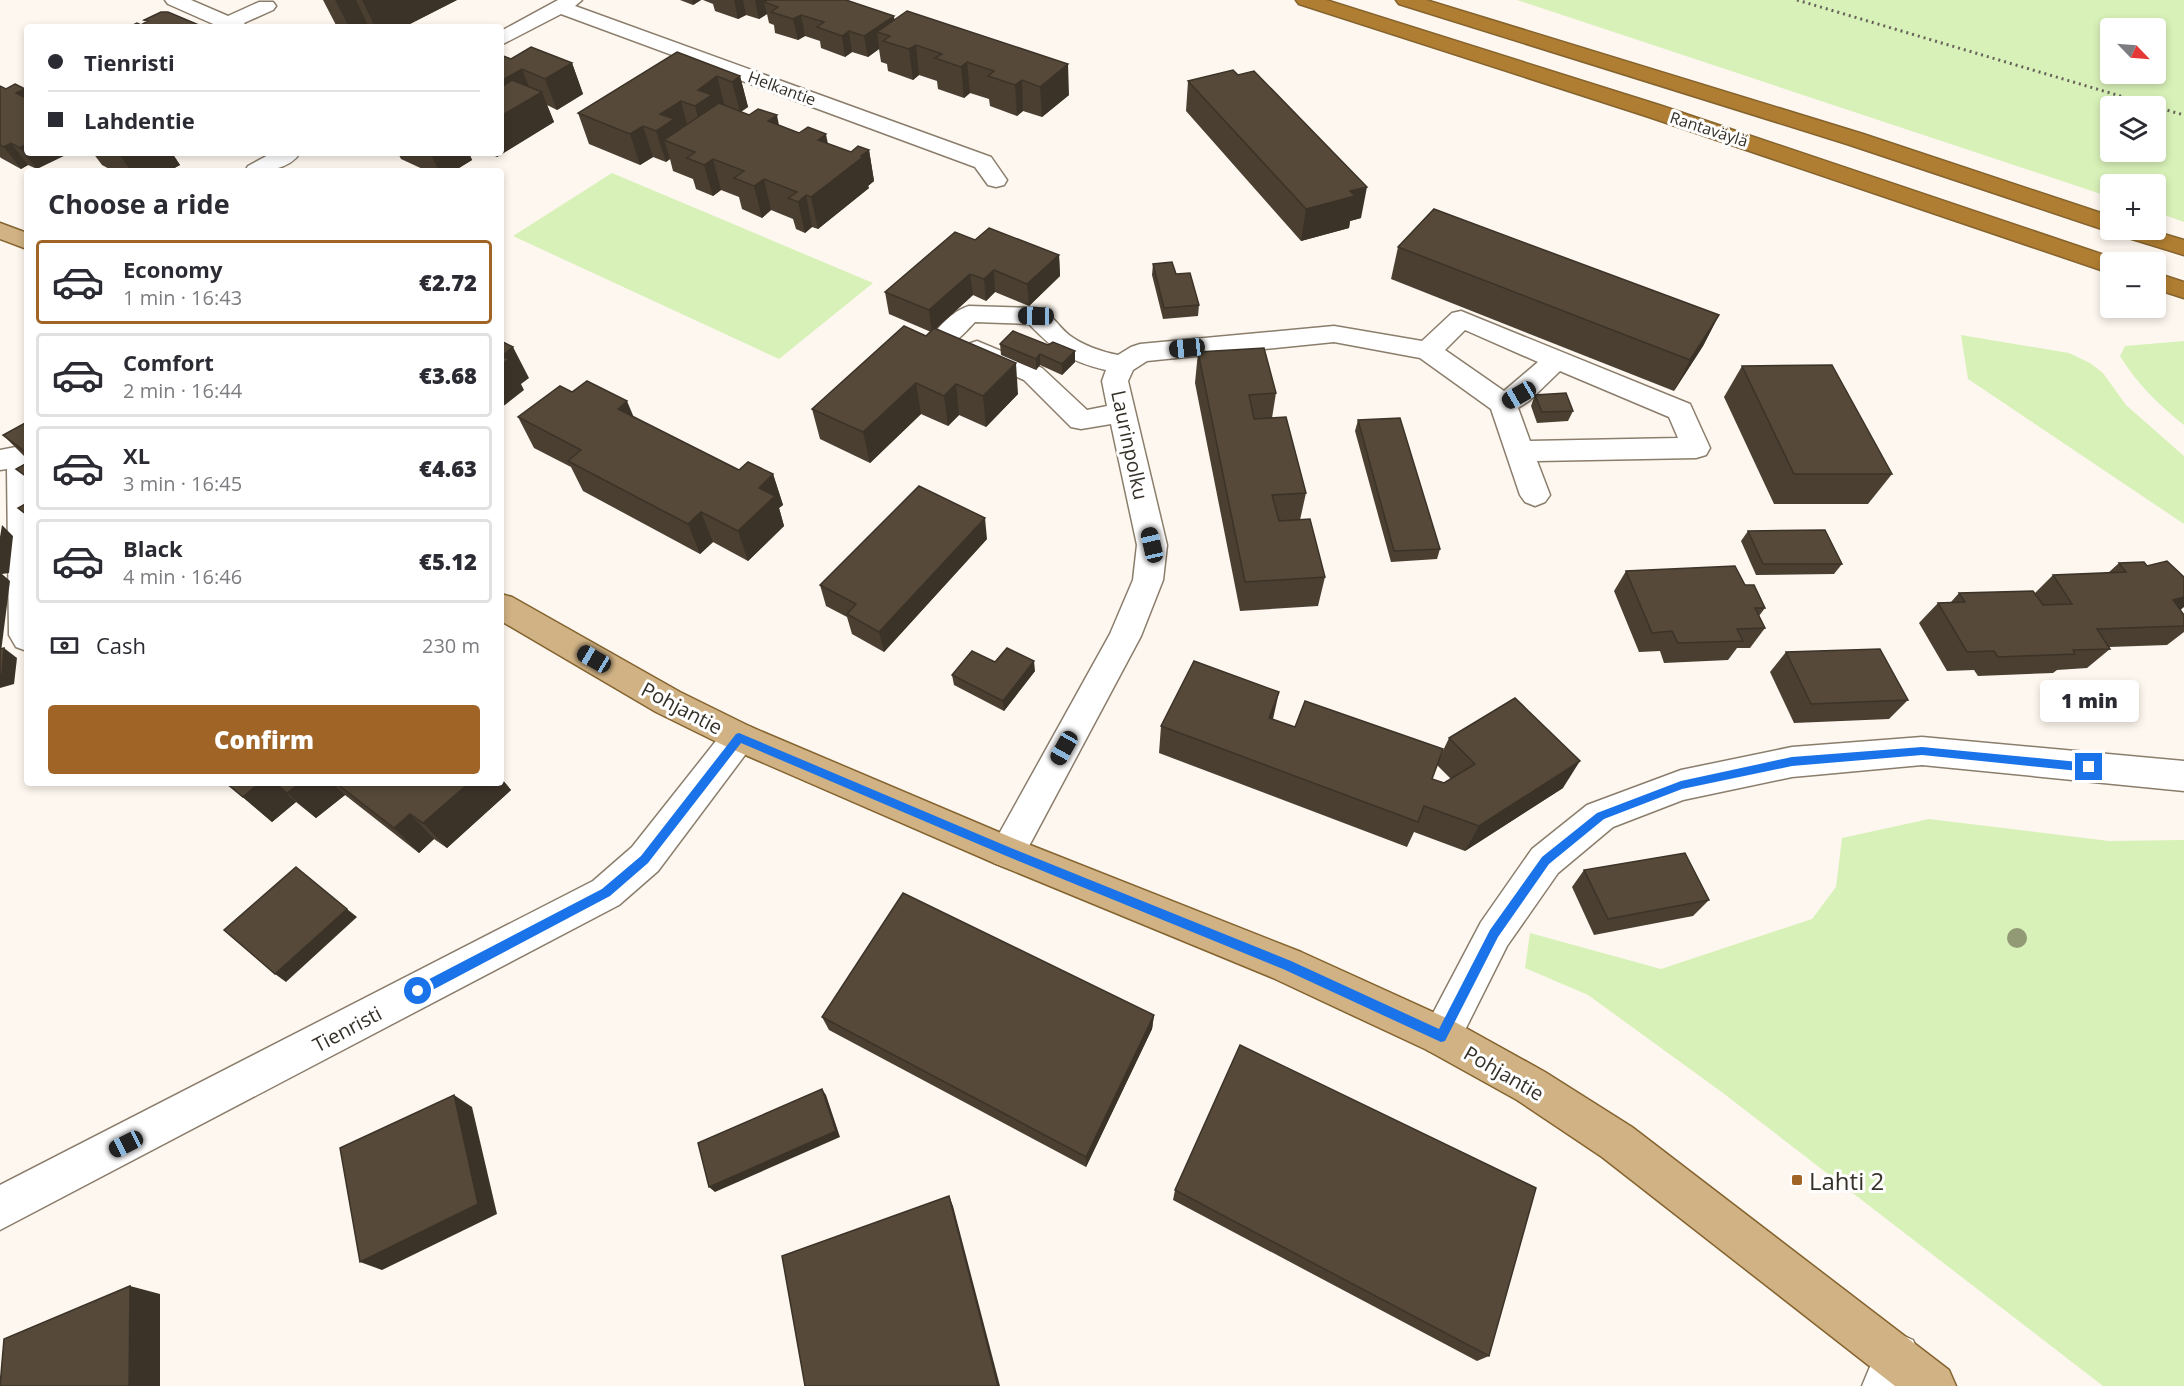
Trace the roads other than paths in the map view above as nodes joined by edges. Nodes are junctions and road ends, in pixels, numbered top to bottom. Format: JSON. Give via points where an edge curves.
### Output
{"nodes":[{"id":1,"x":176,"y":0,"type":"edge"},
{"id":2,"x":1306,"y":0,"type":"edge"},
{"id":3,"x":1406,"y":0,"type":"edge"},
{"id":4,"x":565,"y":4,"type":"edge"},
{"id":5,"x":266,"y":6,"type":"dead end"},
{"id":6,"x":231,"y":24,"type":"edge"},
{"id":7,"x":235,"y":24,"type":"edge"},
{"id":8,"x":504,"y":37,"type":"edge"},
{"id":9,"x":284,"y":156,"type":"edge"},
{"id":10,"x":262,"y":168,"type":"edge"},
{"id":11,"x":996,"y":180,"type":"dead end"},
{"id":12,"x":2100,"y":221,"type":"edge"},
{"id":13,"x":0,"y":230,"type":"edge"},
{"id":14,"x":2159,"y":240,"type":"edge"},
{"id":15,"x":24,"y":241,"type":"edge"},
{"id":16,"x":2184,"y":248,"type":"edge"},
{"id":17,"x":2100,"y":262,"type":"edge"},
{"id":18,"x":2166,"y":284,"type":"edge"},
{"id":19,"x":2184,"y":290,"type":"edge"},
{"id":20,"x":1428,"y":351,"type":"junction"},
{"id":21,"x":1557,"y":359,"type":"junction"},
{"id":22,"x":1122,"y":365,"type":"junction"},
{"id":23,"x":1503,"y":404,"type":"junction"},
{"id":24,"x":1122,"y":413,"type":"junction"},
{"id":25,"x":1520,"y":451,"type":"junction"},
{"id":26,"x":0,"y":460,"type":"edge"},
{"id":27,"x":1535,"y":495,"type":"dead end"},
{"id":28,"x":24,"y":590,"type":"edge"},
{"id":29,"x":504,"y":608,"type":"edge"},
{"id":30,"x":739,"y":737,"type":"junction"},
{"id":31,"x":2184,"y":776,"type":"edge"},
{"id":32,"x":1007,"y":852,"type":"junction"},
{"id":33,"x":1441,"y":1036,"type":"junction"},
{"id":34,"x":0,"y":1208,"type":"edge"},
{"id":35,"x":1891,"y":1371,"type":"edge"},
{"id":36,"x":1933,"y":1386,"type":"edge"}],
"edges":[{"from":1,"to":6,"type":"street"},
{"from":2,"to":17,"type":"highway","name":"Rantaväylä","via":[[1654,111]]},
{"from":3,"to":12,"type":"highway","name":"Rantaväylä","via":[[1855,139]]},
{"from":4,"to":8,"type":"street"},
{"from":4,"to":11,"type":"street","name":"Helkantie","via":[[983,162]]},
{"from":5,"to":7,"type":"street"},
{"from":9,"to":10,"type":"street"},
{"from":13,"to":15,"type":"main road"},
{"from":14,"to":16,"type":"highway"},
{"from":18,"to":19,"type":"highway"},
{"from":20,"to":21,"type":"street","via":[[1461,319]]},
{"from":20,"to":22,"type":"street","name":"Laurinpolku","via":[[1334,334],[1140,353]]},
{"from":20,"to":23,"type":"street"},
{"from":21,"to":23,"type":"street","via":[[1519,395]]},
{"from":21,"to":25,"type":"street","via":[[1680,411],[1696,448]]},
{"from":22,"to":24,"type":"street","name":"Laurinpolku","via":[[1115,381]]},
{"from":22,"to":24,"type":"street","via":[[1096,359],[1061,342],[1036,316],[969,314],[934,338],[1033,374],[1081,420]]},
{"from":23,"to":25,"type":"street"},
{"from":24,"to":32,"type":"street","name":"Laurinpolku","via":[[1152,545],[1148,580],[1125,636]]},
{"from":25,"to":27,"type":"street"},
{"from":26,"to":28,"type":"street","via":[[21,456]]},
{"from":29,"to":30,"type":"main road","name":"Pohjantie","via":[[668,702]]},
{"from":30,"to":32,"type":"main road","name":"Pohjantie"},
{"from":30,"to":34,"type":"street","name":"Tienristi","via":[[645,859],[606,893]]},
{"from":31,"to":33,"type":"street","via":[[1922,751],[1792,762],[1681,785],[1600,816],[1545,861],[1494,934]]},
{"from":32,"to":33,"type":"main road","name":"Pohjantie","via":[[1287,965]]},
{"from":33,"to":35,"type":"main road","name":"Pohjantie","via":[[1530,1086],[1617,1142]]},
{"from":35,"to":36,"type":"main road","name":"Pohjantie"}]}
